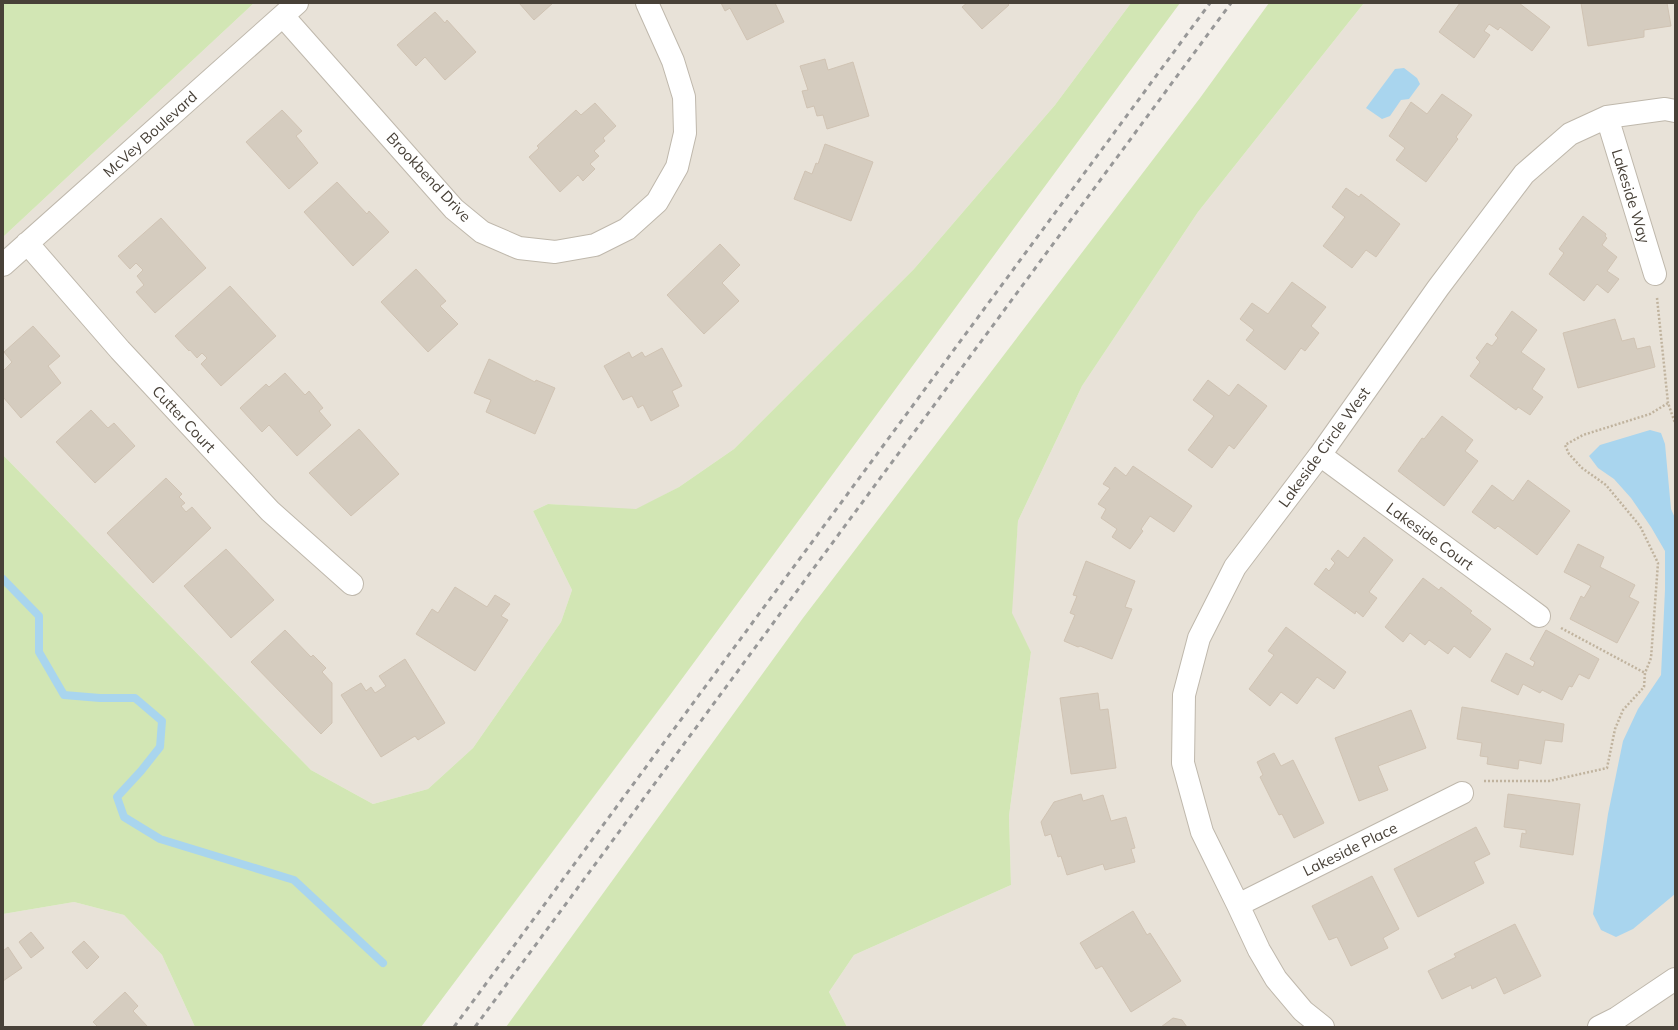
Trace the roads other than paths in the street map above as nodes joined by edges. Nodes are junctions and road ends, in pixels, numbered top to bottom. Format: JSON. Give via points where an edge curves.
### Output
{"nodes":[{"id":1,"x":647,"y":3,"type":"edge"},
{"id":2,"x":290,"y":9,"type":"edge"},
{"id":3,"x":1675,"y":111,"type":"edge"},
{"id":4,"x":1607,"y":117,"type":"junction"},
{"id":5,"x":27,"y":243,"type":"junction"},
{"id":6,"x":3,"y":265,"type":"edge"},
{"id":7,"x":1655,"y":274,"type":"road end"},
{"id":8,"x":1320,"y":455,"type":"junction"},
{"id":9,"x":352,"y":584,"type":"dead end"},
{"id":10,"x":1540,"y":616,"type":"road end"},
{"id":11,"x":1462,"y":793,"type":"road end"},
{"id":12,"x":1238,"y":905,"type":"junction"},
{"id":13,"x":1675,"y":979,"type":"edge"},
{"id":14,"x":1323,"y":1027,"type":"edge"},
{"id":15,"x":1599,"y":1027,"type":"edge"}],
"edges":[{"from":1,"to":2,"type":"street","name":"Brookbend Drive","via":[[673,61],[684,96],[685,133],[677,167],[657,202],[627,229],[595,245],[555,252],[519,248],[482,232],[454,209]]},
{"from":2,"to":5,"type":"street","name":"McVey Boulevard"},
{"from":3,"to":4,"type":"street","name":"Lakeside Circle West"},
{"from":4,"to":7,"type":"street","name":"Lakeside Way"},
{"from":4,"to":8,"type":"street","name":"Lakeside Circle West","via":[[1570,134],[1524,174],[1438,288]]},
{"from":5,"to":6,"type":"street","name":"McVey Boulevard"},
{"from":5,"to":9,"type":"street","name":"Cutter Court","via":[[120,350],[270,511]]},
{"from":8,"to":10,"type":"street","name":"Lakeside Court"},
{"from":8,"to":12,"type":"street","name":"Lakeside Circle West","via":[[1235,567],[1199,638],[1184,695],[1183,763],[1202,832]]},
{"from":11,"to":12,"type":"street","name":"Lakeside Place"},
{"from":12,"to":14,"type":"street","name":"Lakeside Circle West","via":[[1276,979],[1303,1011]]},
{"from":13,"to":15,"type":"street","via":[[1617,1018]]}]}
